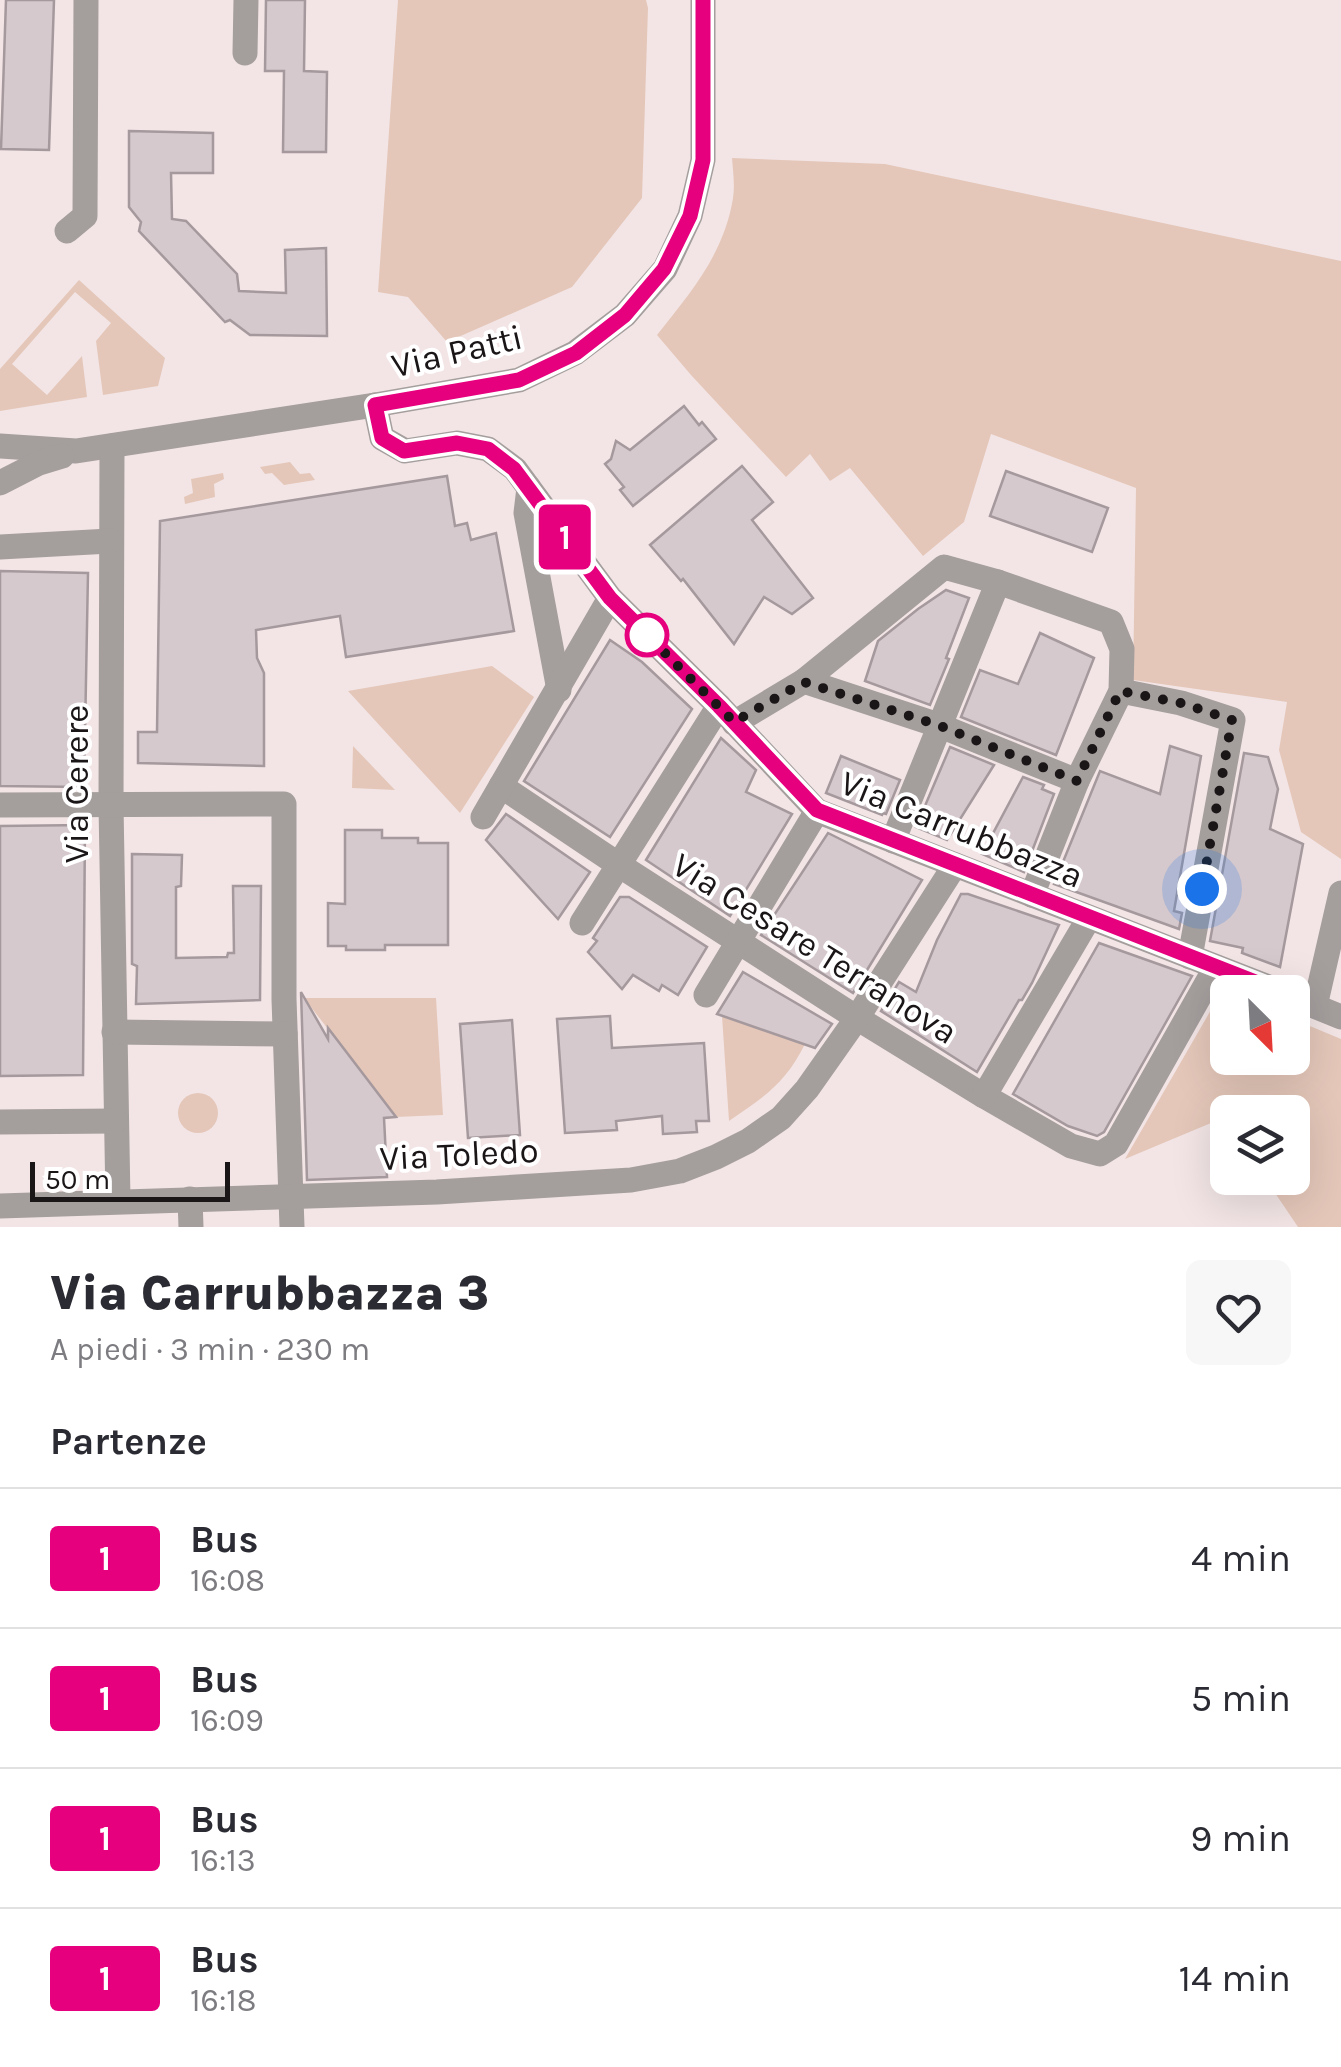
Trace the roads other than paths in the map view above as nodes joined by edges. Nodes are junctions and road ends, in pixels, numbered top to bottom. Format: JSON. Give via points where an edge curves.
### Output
{"nodes":[{"id":1,"x":86,"y":0,"type":"edge"},
{"id":2,"x":246,"y":0,"type":"edge"},
{"id":3,"x":703,"y":0,"type":"edge"},
{"id":4,"x":245,"y":53,"type":"dead end"},
{"id":5,"x":67,"y":231,"type":"dead end"},
{"id":6,"x":375,"y":405,"type":"junction"},
{"id":7,"x":0,"y":446,"type":"edge"},
{"id":8,"x":112,"y":446,"type":"junction"},
{"id":9,"x":76,"y":451,"type":"junction"},
{"id":10,"x":0,"y":482,"type":"edge"},
{"id":11,"x":529,"y":488,"type":"junction"},
{"id":12,"x":110,"y":541,"type":"junction"},
{"id":13,"x":3,"y":547,"type":"edge"},
{"id":14,"x":998,"y":582,"type":"junction"},
{"id":15,"x":610,"y":598,"type":"junction"},
{"id":16,"x":804,"y":682,"type":"junction"},
{"id":17,"x":558,"y":690,"type":"junction"},
{"id":18,"x":1120,"y":691,"type":"junction"},
{"id":19,"x":727,"y":714,"type":"junction"},
{"id":20,"x":938,"y":725,"type":"junction"},
{"id":21,"x":1077,"y":781,"type":"junction"},
{"id":22,"x":501,"y":786,"type":"junction"},
{"id":23,"x":0,"y":805,"type":"edge"},
{"id":24,"x":111,"y":805,"type":"junction"},
{"id":25,"x":817,"y":810,"type":"junction"},
{"id":26,"x":483,"y":817,"type":"dead end"},
{"id":27,"x":892,"y":841,"type":"junction"},
{"id":28,"x":955,"y":864,"type":"junction"},
{"id":29,"x":619,"y":865,"type":"junction"},
{"id":30,"x":1341,"y":893,"type":"edge"},
{"id":31,"x":1032,"y":895,"type":"junction"},
{"id":32,"x":1089,"y":918,"type":"junction"},
{"id":33,"x":582,"y":922,"type":"dead end"},
{"id":34,"x":739,"y":941,"type":"junction"},
{"id":35,"x":1190,"y":957,"type":"junction"},
{"id":36,"x":1216,"y":968,"type":"junction"},
{"id":37,"x":1235,"y":975,"type":"edge"},
{"id":38,"x":1310,"y":983,"type":"edge"},
{"id":39,"x":706,"y":995,"type":"dead end"},
{"id":40,"x":1310,"y":1004,"type":"edge"},
{"id":41,"x":1341,"y":1017,"type":"edge"},
{"id":42,"x":856,"y":1018,"type":"junction"},
{"id":43,"x":114,"y":1032,"type":"junction"},
{"id":44,"x":285,"y":1034,"type":"junction"},
{"id":45,"x":984,"y":1096,"type":"junction"},
{"id":46,"x":115,"y":1121,"type":"junction"},
{"id":47,"x":0,"y":1122,"type":"edge"},
{"id":48,"x":290,"y":1195,"type":"junction"},
{"id":49,"x":190,"y":1199,"type":"junction"},
{"id":50,"x":0,"y":1206,"type":"edge"},
{"id":51,"x":104,"y":1210,"type":"edge"},
{"id":52,"x":192,"y":1227,"type":"edge"},
{"id":53,"x":292,"y":1227,"type":"edge"}],
"edges":[{"from":1,"to":5,"type":"street","via":[[85,216]]},
{"from":2,"to":4,"type":"street"},
{"from":3,"to":6,"type":"street","name":"Via Patti","via":[[703,160],[690,216],[664,269],[625,315],[576,353],[519,380]]},
{"from":6,"to":8,"type":"street","name":"Via Patti"},
{"from":6,"to":11,"type":"street","name":"Via Carrubbazza","via":[[382,438],[404,451],[457,443],[488,449]]},
{"from":7,"to":9,"type":"street"},
{"from":8,"to":9,"type":"street","name":"Via Patti"},
{"from":8,"to":12,"type":"street","name":"Via Cerere"},
{"from":9,"to":10,"type":"street"},
{"from":11,"to":15,"type":"street","name":"Via Carrubbazza"},
{"from":11,"to":17,"type":"street","via":[[526,513]]},
{"from":12,"to":13,"type":"street"},
{"from":12,"to":24,"type":"street","name":"Via Cerere"},
{"from":14,"to":16,"type":"street","via":[[944,566]]},
{"from":14,"to":18,"type":"street","via":[[1111,622],[1122,649]]},
{"from":14,"to":20,"type":"street"},
{"from":15,"to":17,"type":"street"},
{"from":15,"to":19,"type":"street","name":"Via Carrubbazza"},
{"from":16,"to":19,"type":"street"},
{"from":16,"to":20,"type":"street"},
{"from":17,"to":22,"type":"street"},
{"from":18,"to":21,"type":"street"},
{"from":18,"to":35,"type":"street","via":[[1232,720]]},
{"from":19,"to":25,"type":"street","name":"Via Carrubbazza"},
{"from":19,"to":29,"type":"street"},
{"from":20,"to":21,"type":"street"},
{"from":20,"to":27,"type":"street"},
{"from":21,"to":31,"type":"street"},
{"from":22,"to":26,"type":"street"},
{"from":22,"to":29,"type":"street","name":"Via Cesare Terranova"},
{"from":23,"to":24,"type":"street"},
{"from":24,"to":43,"type":"street","name":"Via Cerere"},
{"from":24,"to":44,"type":"street","via":[[284,804]]},
{"from":25,"to":27,"type":"street","name":"Via Carrubbazza"},
{"from":25,"to":34,"type":"street"},
{"from":27,"to":28,"type":"street","name":"Via Carrubbazza"},
{"from":28,"to":31,"type":"street","name":"Via Carrubbazza"},
{"from":28,"to":42,"type":"street","name":"Via Toledo"},
{"from":29,"to":33,"type":"street"},
{"from":29,"to":34,"type":"street","name":"Via Cesare Terranova"},
{"from":30,"to":38,"type":"street"},
{"from":31,"to":32,"type":"street","name":"Via Carrubbazza"},
{"from":32,"to":35,"type":"street","name":"Via Carrubbazza"},
{"from":32,"to":45,"type":"street"},
{"from":34,"to":39,"type":"street"},
{"from":34,"to":42,"type":"street","name":"Via Cesare Terranova"},
{"from":35,"to":36,"type":"street","name":"Via Carrubbazza"},
{"from":36,"to":37,"type":"street","name":"Via Carrubbazza"},
{"from":36,"to":45,"type":"street","name":"Via Cesare Terranova","via":[[1116,1144],[1100,1154],[1071,1146]]},
{"from":40,"to":41,"type":"street"},
{"from":42,"to":45,"type":"street","name":"Via Cesare Terranova"},
{"from":42,"to":48,"type":"street","name":"Via Toledo","via":[[782,1118],[748,1142],[680,1171],[436,1192]]},
{"from":43,"to":44,"type":"street"},
{"from":43,"to":46,"type":"street","name":"Via Cerere"},
{"from":44,"to":48,"type":"street"},
{"from":46,"to":47,"type":"street"},
{"from":46,"to":51,"type":"street","name":"Via Cerere"},
{"from":48,"to":49,"type":"street","name":"Via Toledo"},
{"from":48,"to":53,"type":"street"},
{"from":49,"to":51,"type":"street","name":"Via Toledo"},
{"from":49,"to":52,"type":"street"},
{"from":50,"to":51,"type":"street","name":"Via Toledo"}]}
